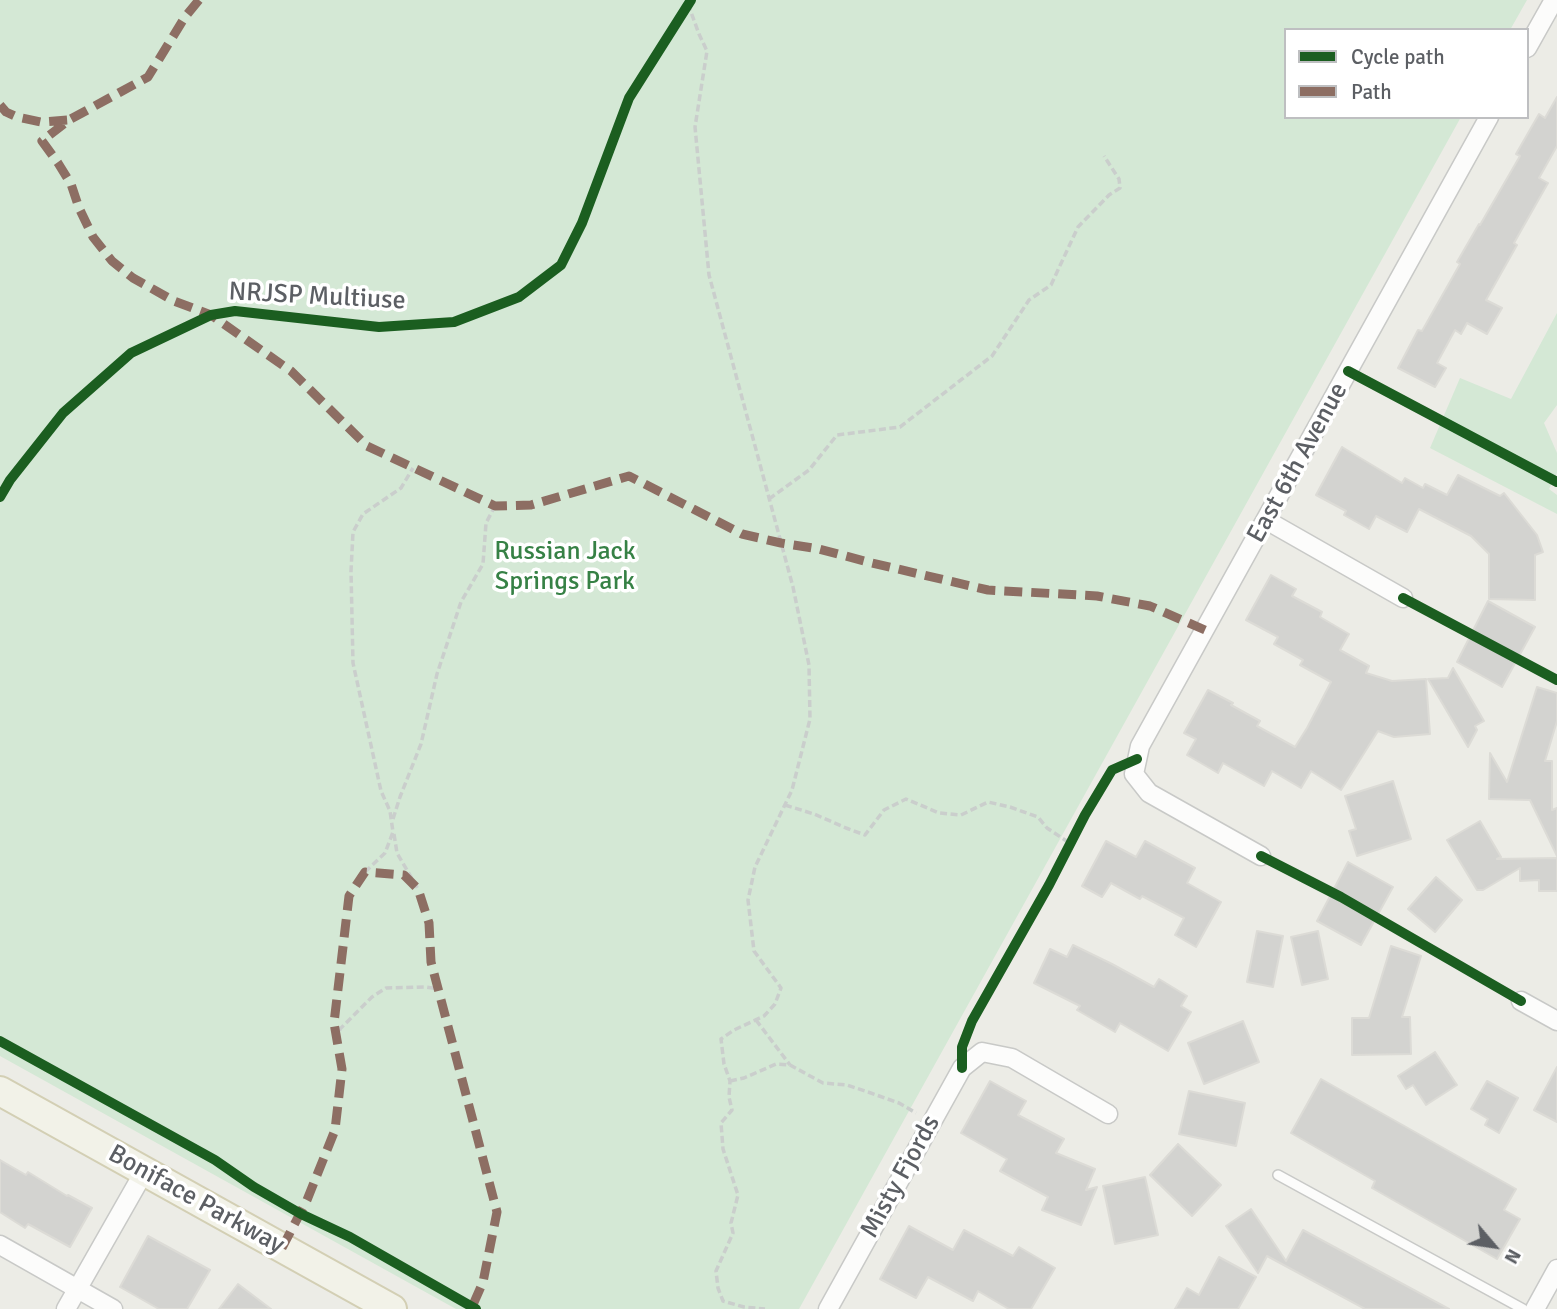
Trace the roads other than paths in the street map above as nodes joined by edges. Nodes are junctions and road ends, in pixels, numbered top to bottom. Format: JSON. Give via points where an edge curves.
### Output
{"nodes":[{"id":1,"x":1554,"y":0,"type":"edge"},
{"id":2,"x":1529,"y":44,"type":"edge"},
{"id":3,"x":1488,"y":119,"type":"edge"},
{"id":4,"x":1266,"y":520,"type":"junction"},
{"id":5,"x":1403,"y":598,"type":"dead end"},
{"id":6,"x":1261,"y":856,"type":"dead end"},
{"id":7,"x":1521,"y":1001,"type":"dead end"},
{"id":8,"x":1557,"y":1021,"type":"edge"},
{"id":9,"x":0,"y":1091,"type":"edge"},
{"id":10,"x":1108,"y":1114,"type":"dead end"},
{"id":11,"x":144,"y":1172,"type":"junction"},
{"id":12,"x":1279,"y":1175,"type":"dead end"},
{"id":13,"x":0,"y":1245,"type":"edge"},
{"id":14,"x":1557,"y":1269,"type":"edge"},
{"id":15,"x":77,"y":1290,"type":"junction"},
{"id":16,"x":66,"y":1309,"type":"edge"},
{"id":17,"x":113,"y":1309,"type":"edge"},
{"id":18,"x":392,"y":1309,"type":"edge"},
{"id":19,"x":828,"y":1309,"type":"edge"},
{"id":20,"x":1522,"y":1309,"type":"edge"},
{"id":21,"x":1535,"y":1309,"type":"edge"}],
"edges":[{"from":1,"to":2,"type":"street"},
{"from":3,"to":4,"type":"street","name":"East 6th Avenue"},
{"from":4,"to":5,"type":"street"},
{"from":4,"to":6,"type":"street","name":"East 6th Avenue","via":[[1140,746],[1134,774],[1149,793]]},
{"from":7,"to":8,"type":"street"},
{"from":9,"to":11,"type":"main road","name":"Boniface Parkway"},
{"from":10,"to":19,"type":"street","name":"Misty Fjords","via":[[1012,1058],[982,1052],[962,1068]]},
{"from":11,"to":15,"type":"street"},
{"from":11,"to":18,"type":"main road","name":"Boniface Parkway"},
{"from":12,"to":20,"type":"lane"},
{"from":13,"to":15,"type":"street"},
{"from":14,"to":21,"type":"street"},
{"from":15,"to":16,"type":"street"},
{"from":15,"to":17,"type":"street"}]}
